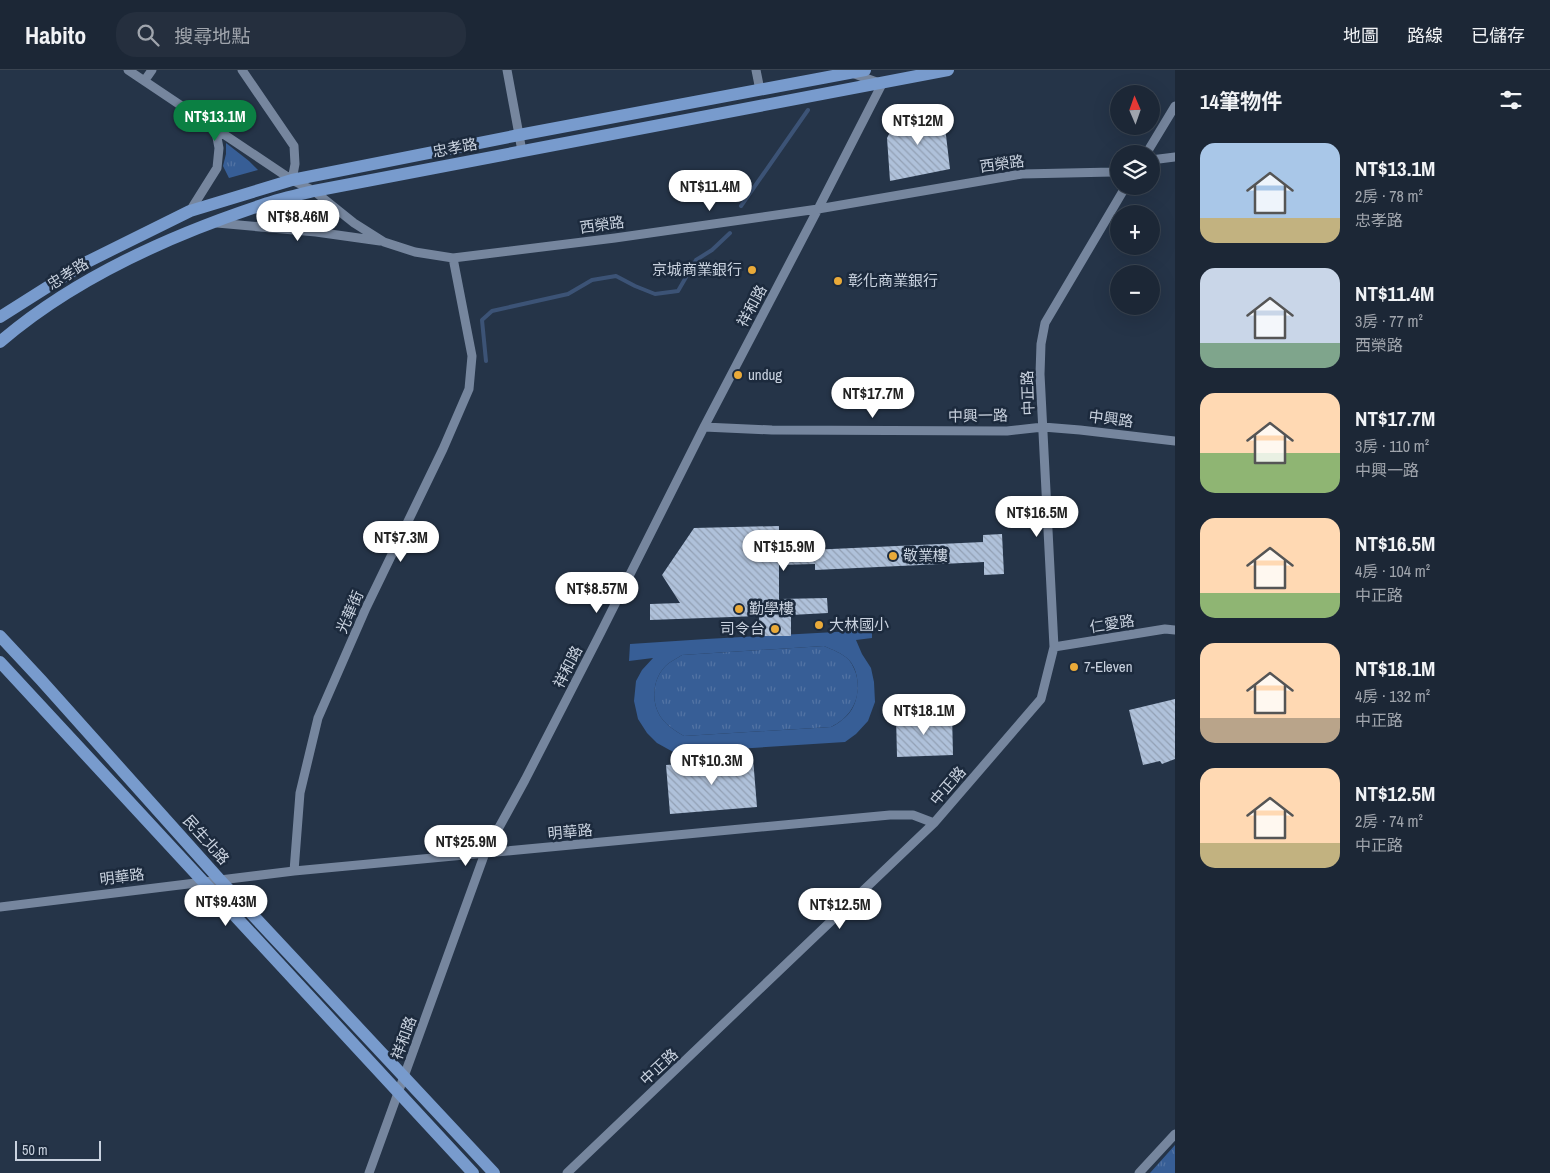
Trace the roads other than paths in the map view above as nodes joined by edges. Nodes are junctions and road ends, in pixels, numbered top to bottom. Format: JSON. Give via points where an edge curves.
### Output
{"nodes":[{"id":1,"x":128,"y":70,"type":"edge"},
{"id":2,"x":152,"y":70,"type":"edge"},
{"id":3,"x":242,"y":70,"type":"edge"},
{"id":4,"x":507,"y":70,"type":"edge"},
{"id":5,"x":756,"y":70,"type":"edge"},
{"id":6,"x":865,"y":70,"type":"edge"},
{"id":7,"x":948,"y":70,"type":"edge"},
{"id":8,"x":852,"y":71,"type":"edge"},
{"id":9,"x":145,"y":80,"type":"junction"},
{"id":10,"x":882,"y":84,"type":"junction"},
{"id":11,"x":760,"y":90,"type":"junction"},
{"id":12,"x":1175,"y":106,"type":"edge"},
{"id":13,"x":215,"y":127,"type":"junction"},
{"id":14,"x":519,"y":135,"type":"junction"},
{"id":15,"x":1151,"y":145,"type":"edge"},
{"id":16,"x":522,"y":152,"type":"junction"},
{"id":17,"x":1175,"y":157,"type":"edge"},
{"id":18,"x":1160,"y":159,"type":"edge"},
{"id":19,"x":1110,"y":172,"type":"edge"},
{"id":20,"x":292,"y":180,"type":"junction"},
{"id":21,"x":314,"y":191,"type":"junction"},
{"id":22,"x":1121,"y":195,"type":"edge"},
{"id":23,"x":818,"y":209,"type":"junction"},
{"id":24,"x":190,"y":212,"type":"junction"},
{"id":25,"x":214,"y":223,"type":"junction"},
{"id":26,"x":384,"y":242,"type":"junction"},
{"id":27,"x":453,"y":258,"type":"junction"},
{"id":28,"x":0,"y":317,"type":"edge"},
{"id":29,"x":0,"y":342,"type":"edge"},
{"id":30,"x":704,"y":427,"type":"junction"},
{"id":31,"x":1043,"y":427,"type":"junction"},
{"id":32,"x":1175,"y":441,"type":"edge"},
{"id":33,"x":1175,"y":630,"type":"edge"},
{"id":34,"x":0,"y":636,"type":"edge"},
{"id":35,"x":1054,"y":647,"type":"junction"},
{"id":36,"x":0,"y":662,"type":"edge"},
{"id":37,"x":934,"y":823,"type":"junction"},
{"id":38,"x":485,"y":853,"type":"junction"},
{"id":39,"x":294,"y":871,"type":"junction"},
{"id":40,"x":220,"y":880,"type":"junction"},
{"id":41,"x":202,"y":881,"type":"junction"},
{"id":42,"x":0,"y":906,"type":"edge"},
{"id":43,"x":405,"y":1077,"type":"junction"},
{"id":44,"x":399,"y":1092,"type":"junction"},
{"id":45,"x":1175,"y":1134,"type":"edge"},
{"id":46,"x":369,"y":1173,"type":"edge"},
{"id":47,"x":473,"y":1173,"type":"edge"},
{"id":48,"x":494,"y":1173,"type":"edge"},
{"id":49,"x":567,"y":1173,"type":"edge"},
{"id":50,"x":1139,"y":1173,"type":"edge"}],
"edges":[{"from":1,"to":9,"type":"street","name":"西榮路"},
{"from":2,"to":9,"type":"street"},
{"from":3,"to":20,"type":"street","via":[[294,146]]},
{"from":4,"to":14,"type":"street"},
{"from":5,"to":11,"type":"street"},
{"from":6,"to":8,"type":"main road","name":"忠孝路"},
{"from":7,"to":10,"type":"main road","name":"忠孝路"},
{"from":8,"to":10,"type":"street"},
{"from":8,"to":11,"type":"main road","name":"忠孝路"},
{"from":9,"to":13,"type":"street","name":"西榮路"},
{"from":10,"to":16,"type":"main road","name":"忠孝路"},
{"from":10,"to":23,"type":"street","name":"祥和路"},
{"from":11,"to":14,"type":"main road","name":"忠孝路"},
{"from":12,"to":15,"type":"street"},
{"from":13,"to":20,"type":"street","name":"西榮路"},
{"from":13,"to":24,"type":"street","via":[[220,148],[217,168]]},
{"from":14,"to":16,"type":"street"},
{"from":14,"to":20,"type":"main road","name":"忠孝路"},
{"from":16,"to":21,"type":"main road","name":"忠孝路"},
{"from":17,"to":18,"type":"street"},
{"from":19,"to":23,"type":"street","name":"西榮路","via":[[1022,174]]},
{"from":20,"to":21,"type":"street","name":"西榮路"},
{"from":20,"to":24,"type":"main road","name":"忠孝路"},
{"from":21,"to":25,"type":"main road","name":"忠孝路","via":[[263,204]]},
{"from":21,"to":26,"type":"street","name":"西榮路"},
{"from":22,"to":31,"type":"street","name":"中正路","via":[[1045,323],[1040,351]]},
{"from":23,"to":27,"type":"street","name":"西榮路"},
{"from":23,"to":30,"type":"street","name":"祥和路"},
{"from":24,"to":28,"type":"main road","name":"忠孝路","via":[[87,262]]},
{"from":25,"to":26,"type":"street"},
{"from":25,"to":29,"type":"main road","name":"忠孝路","via":[[103,272],[54,302]]},
{"from":26,"to":27,"type":"street","name":"西榮路","via":[[415,252]]},
{"from":27,"to":39,"type":"street","name":"光華街","via":[[472,356],[469,389],[318,718],[300,793]]},
{"from":30,"to":31,"type":"street","name":"中興一路","via":[[1007,431]]},
{"from":30,"to":38,"type":"street","name":"祥和路","via":[[600,636]]},
{"from":31,"to":32,"type":"street","name":"中興路"},
{"from":31,"to":35,"type":"street","name":"中正路"},
{"from":33,"to":35,"type":"street","name":"仁愛路"},
{"from":34,"to":40,"type":"main road","name":"民生北路"},
{"from":35,"to":37,"type":"street","name":"中正路","via":[[1041,699]]},
{"from":36,"to":41,"type":"main road","name":"民生北路"},
{"from":37,"to":38,"type":"street","name":"明華路","via":[[913,815],[890,815]]},
{"from":37,"to":49,"type":"street","name":"中正路"},
{"from":38,"to":39,"type":"street","name":"明華路"},
{"from":38,"to":43,"type":"street","name":"祥和路"},
{"from":39,"to":40,"type":"street","name":"明華路"},
{"from":40,"to":41,"type":"street","name":"明華路"},
{"from":40,"to":43,"type":"main road","name":"民生北路"},
{"from":41,"to":42,"type":"street","name":"明華路"},
{"from":41,"to":44,"type":"main road","name":"民生北路"},
{"from":43,"to":44,"type":"street","name":"祥和路"},
{"from":43,"to":48,"type":"main road","name":"民生北路"},
{"from":44,"to":46,"type":"street","name":"祥和路"},
{"from":44,"to":47,"type":"main road","name":"民生北路"},
{"from":45,"to":50,"type":"street"}]}
